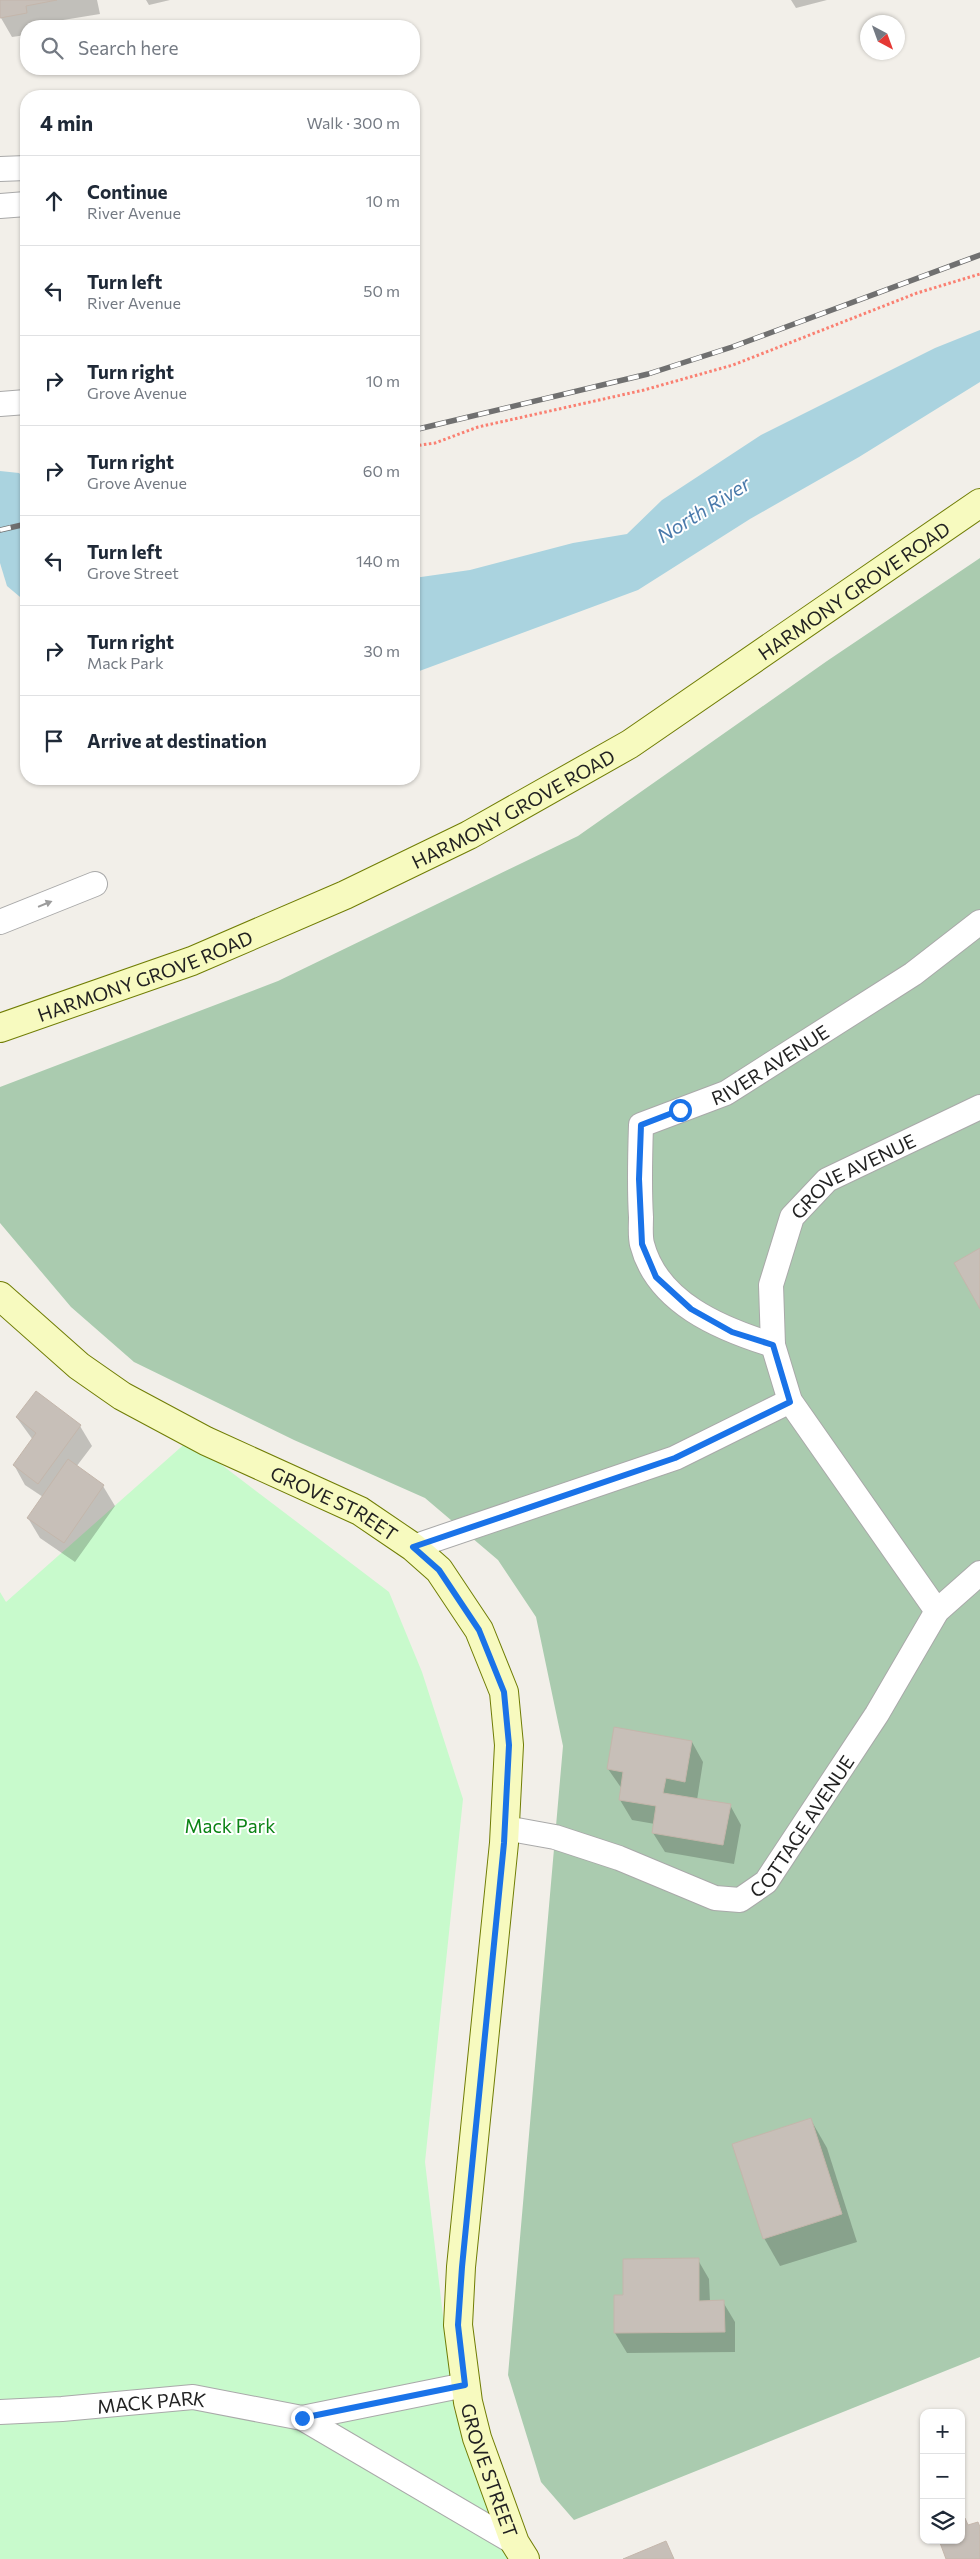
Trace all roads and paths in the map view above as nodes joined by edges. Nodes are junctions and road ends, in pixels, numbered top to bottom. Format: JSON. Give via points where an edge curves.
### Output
{"nodes":[{"id":1,"x":20,"y":168,"type":"edge"},
{"id":2,"x":0,"y":169,"type":"edge"},
{"id":3,"x":20,"y":204,"type":"edge"},
{"id":4,"x":0,"y":206,"type":"edge"},
{"id":5,"x":980,"y":274,"type":"edge"},
{"id":6,"x":20,"y":402,"type":"edge"},
{"id":7,"x":0,"y":404,"type":"edge"},
{"id":8,"x":420,"y":445,"type":"edge"},
{"id":9,"x":980,"y":503,"type":"edge"},
{"id":10,"x":95,"y":884,"type":"dead end"},
{"id":11,"x":0,"y":922,"type":"edge"},
{"id":12,"x":980,"y":922,"type":"edge"},
{"id":13,"x":0,"y":1028,"type":"edge"},
{"id":14,"x":980,"y":1107,"type":"edge"},
{"id":15,"x":0,"y":1296,"type":"edge"},
{"id":16,"x":773,"y":1345,"type":"junction"},
{"id":17,"x":790,"y":1402,"type":"junction"},
{"id":18,"x":413,"y":1547,"type":"junction"},
{"id":19,"x":980,"y":1573,"type":"edge"},
{"id":20,"x":937,"y":1611,"type":"junction"},
{"id":21,"x":505,"y":1828,"type":"junction"},
{"id":22,"x":465,"y":2385,"type":"junction"},
{"id":23,"x":0,"y":2412,"type":"edge"},
{"id":24,"x":302,"y":2418,"type":"junction"},
{"id":25,"x":520,"y":2551,"type":"edge"}],
"edges":[{"from":1,"to":2,"type":"lane"},
{"from":3,"to":4,"type":"lane"},
{"from":5,"to":8,"type":"path","via":[[918,293],[733,365],[644,390],[478,427]]},
{"from":6,"to":7,"type":"lane"},
{"from":9,"to":13,"type":"street","name":"HARMONY GROVE ROAD","via":[[630,744],[469,836],[363,887],[192,961]]},
{"from":11,"to":10,"type":"lane","one_way":true},
{"from":12,"to":16,"type":"lane","name":"RIVER AVENUE","via":[[913,974],[726,1093],[641,1125],[642,1244],[656,1277],[691,1309],[732,1332]]},
{"from":14,"to":16,"type":"lane","name":"GROVE AVENUE","via":[[827,1180],[792,1218],[771,1285]]},
{"from":15,"to":18,"type":"street","name":"GROVE STREET","via":[[79,1366],[122,1396],[206,1441],[360,1511]]},
{"from":16,"to":17,"type":"lane","name":"GROVE AVENUE"},
{"from":17,"to":18,"type":"lane","via":[[675,1458]]},
{"from":17,"to":20,"type":"lane","name":"GROVE AVENUE"},
{"from":18,"to":21,"type":"street","name":"GROVE STREET","via":[[439,1570],[479,1630],[504,1692],[509,1745]]},
{"from":19,"to":20,"type":"lane","name":"COTTAGE AVENUE"},
{"from":20,"to":21,"type":"lane","name":"COTTAGE AVENUE","via":[[877,1714],[766,1882],[740,1900],[715,1898],[620,1858],[555,1837]]},
{"from":21,"to":22,"type":"street","name":"GROVE STREET","via":[[462,2267],[458,2325]]},
{"from":22,"to":24,"type":"lane","name":"MACK PARK"},
{"from":22,"to":25,"type":"street","name":"GROVE STREET","via":[[477,2438]]},
{"from":23,"to":24,"type":"lane","name":"MACK PARK","via":[[193,2397]]},
{"from":24,"to":25,"type":"lane","name":"MACK PARK"}]}
